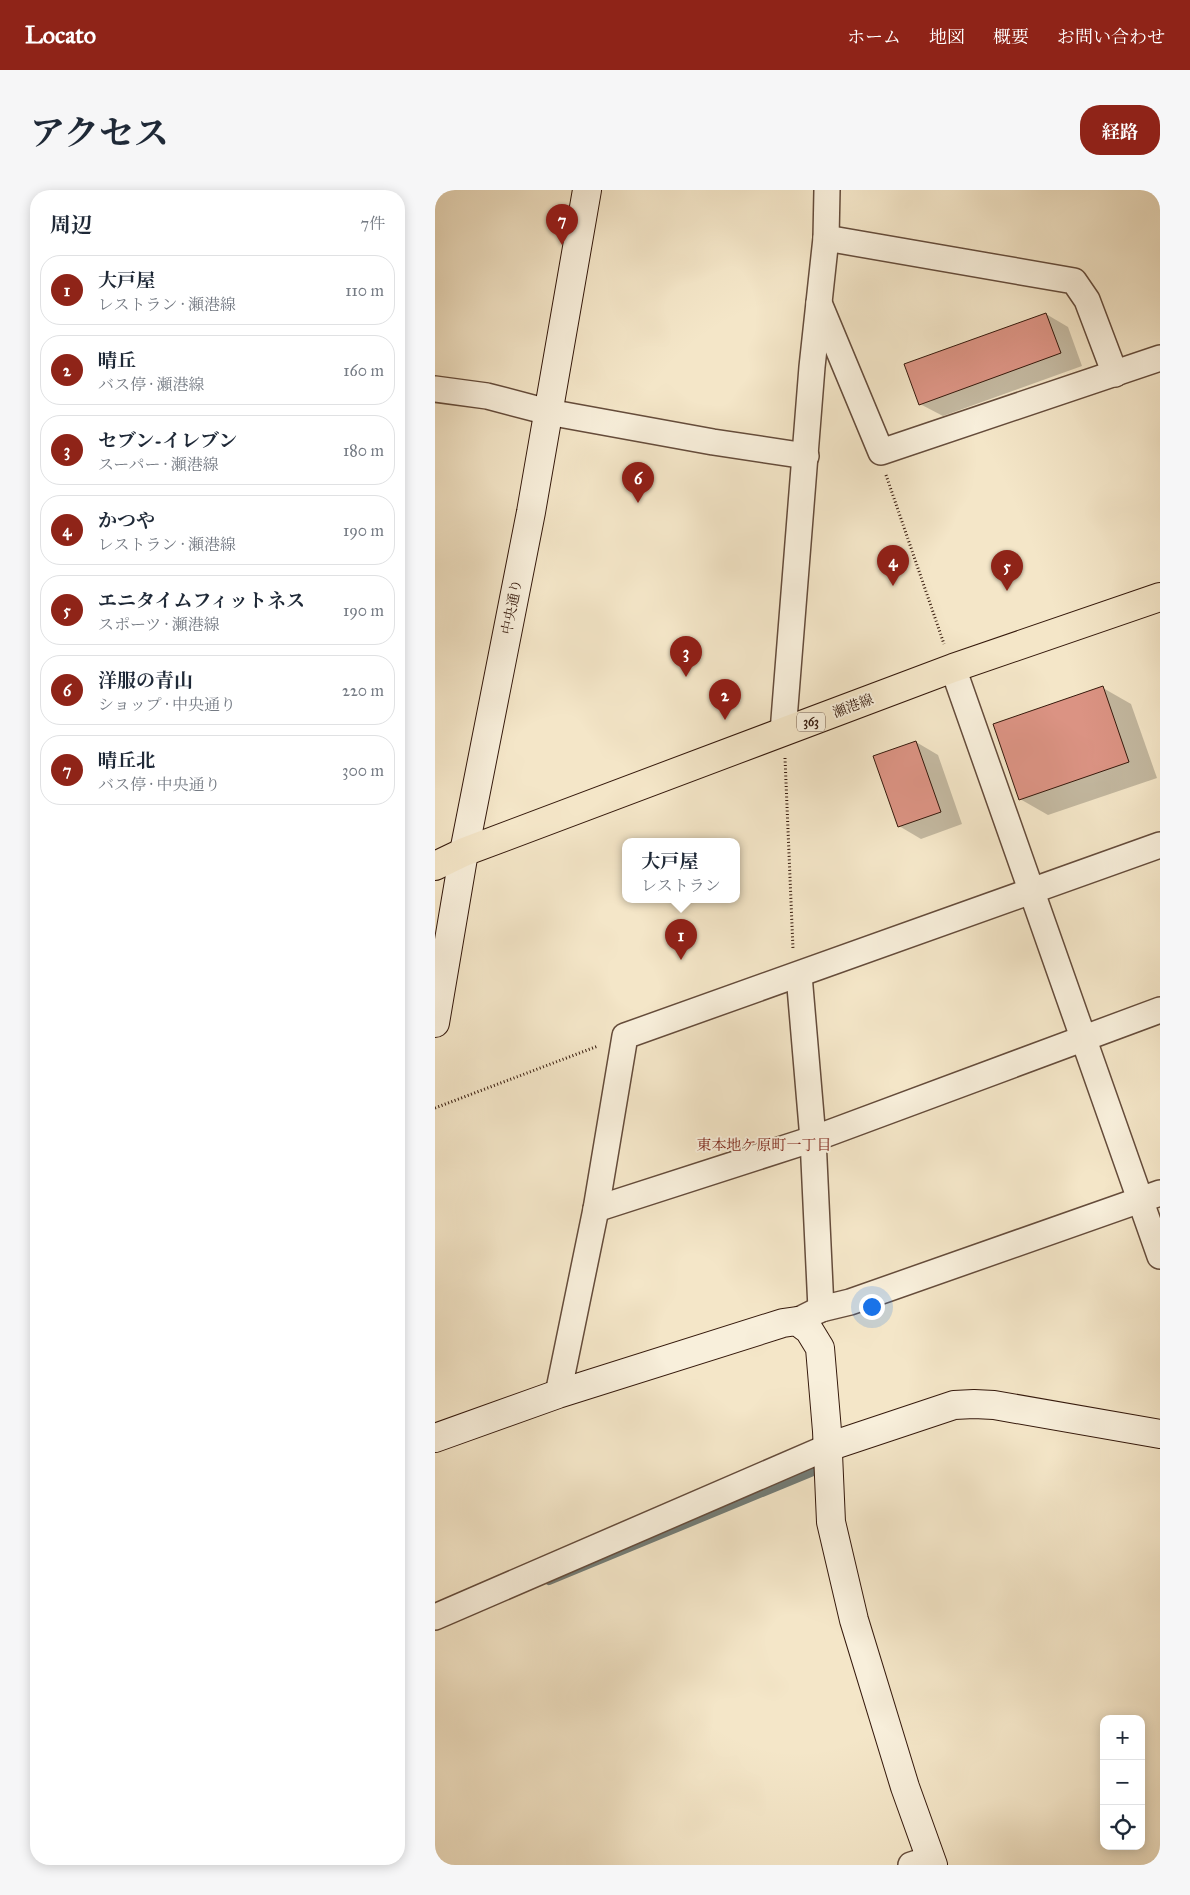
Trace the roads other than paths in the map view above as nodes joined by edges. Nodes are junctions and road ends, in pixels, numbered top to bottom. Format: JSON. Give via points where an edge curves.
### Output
{"nodes":[{"id":1,"x":587,"y":190,"type":"edge"},
{"id":2,"x":827,"y":190,"type":"edge"},
{"id":3,"x":826,"y":238,"type":"junction"},
{"id":4,"x":818,"y":301,"type":"junction"},
{"id":5,"x":1160,"y":358,"type":"edge"},
{"id":6,"x":1115,"y":374,"type":"junction"},
{"id":7,"x":435,"y":389,"type":"edge"},
{"id":8,"x":548,"y":412,"type":"junction"},
{"id":9,"x":806,"y":456,"type":"junction"},
{"id":10,"x":1160,"y":597,"type":"edge"},
{"id":11,"x":953,"y":668,"type":"junction"},
{"id":12,"x":783,"y":732,"type":"junction"},
{"id":13,"x":1160,"y":845,"type":"edge"},
{"id":14,"x":464,"y":852,"type":"junction"},
{"id":15,"x":435,"y":857,"type":"edge"},
{"id":16,"x":435,"y":866,"type":"edge"},
{"id":17,"x":1032,"y":891,"type":"junction"},
{"id":18,"x":797,"y":976,"type":"junction"},
{"id":19,"x":1160,"y":1010,"type":"edge"},
{"id":20,"x":435,"y":1023,"type":"edge"},
{"id":21,"x":1083,"y":1038,"type":"junction"},
{"id":22,"x":813,"y":1139,"type":"junction"},
{"id":23,"x":1150,"y":1196,"type":"edge"},
{"id":24,"x":596,"y":1209,"type":"junction"},
{"id":25,"x":1160,"y":1256,"type":"edge"},
{"id":26,"x":809,"y":1315,"type":"junction"},
{"id":27,"x":558,"y":1394,"type":"junction"},
{"id":28,"x":1160,"y":1434,"type":"edge"},
{"id":29,"x":435,"y":1438,"type":"edge"},
{"id":30,"x":828,"y":1447,"type":"junction"},
{"id":31,"x":435,"y":1617,"type":"edge"},
{"id":32,"x":924,"y":1863,"type":"edge"}],
"edges":[{"from":1,"to":8,"type":"street","name":"中央通り"},
{"from":2,"to":3,"type":"street"},
{"from":3,"to":4,"type":"street"},
{"from":3,"to":6,"type":"street","via":[[1074,281],[1087,300]]},
{"from":4,"to":6,"type":"street","via":[[881,452]]},
{"from":4,"to":9,"type":"street"},
{"from":5,"to":6,"type":"street"},
{"from":7,"to":8,"type":"street","via":[[487,396]]},
{"from":8,"to":9,"type":"street"},
{"from":8,"to":14,"type":"street","name":"中央通り"},
{"from":9,"to":12,"type":"street"},
{"from":10,"to":11,"type":"highway","name":"瀬港線","number":"363"},
{"from":11,"to":12,"type":"highway","name":"瀬港線","number":"363"},
{"from":11,"to":17,"type":"street"},
{"from":12,"to":14,"type":"highway","name":"瀬港線","number":"363"},
{"from":13,"to":17,"type":"street"},
{"from":14,"to":15,"type":"highway","name":"瀬港線","number":"363"},
{"from":14,"to":16,"type":"highway","name":"瀬港線","number":"363"},
{"from":14,"to":20,"type":"street","name":"中央通り"},
{"from":17,"to":18,"type":"street"},
{"from":17,"to":21,"type":"street"},
{"from":18,"to":22,"type":"street"},
{"from":18,"to":24,"type":"street","via":[[625,1036]]},
{"from":19,"to":21,"type":"street"},
{"from":21,"to":22,"type":"street"},
{"from":21,"to":23,"type":"street"},
{"from":22,"to":24,"type":"street"},
{"from":22,"to":26,"type":"street"},
{"from":23,"to":25,"type":"street"},
{"from":23,"to":26,"type":"street"},
{"from":24,"to":27,"type":"street"},
{"from":26,"to":27,"type":"street"},
{"from":26,"to":30,"type":"street","via":[[809,1330],[820,1348]]},
{"from":27,"to":29,"type":"street"},
{"from":28,"to":30,"type":"street","via":[[974,1404],[954,1405]]},
{"from":30,"to":31,"type":"street"},
{"from":30,"to":32,"type":"street","via":[[831,1522],[854,1620],[905,1788]]}]}
